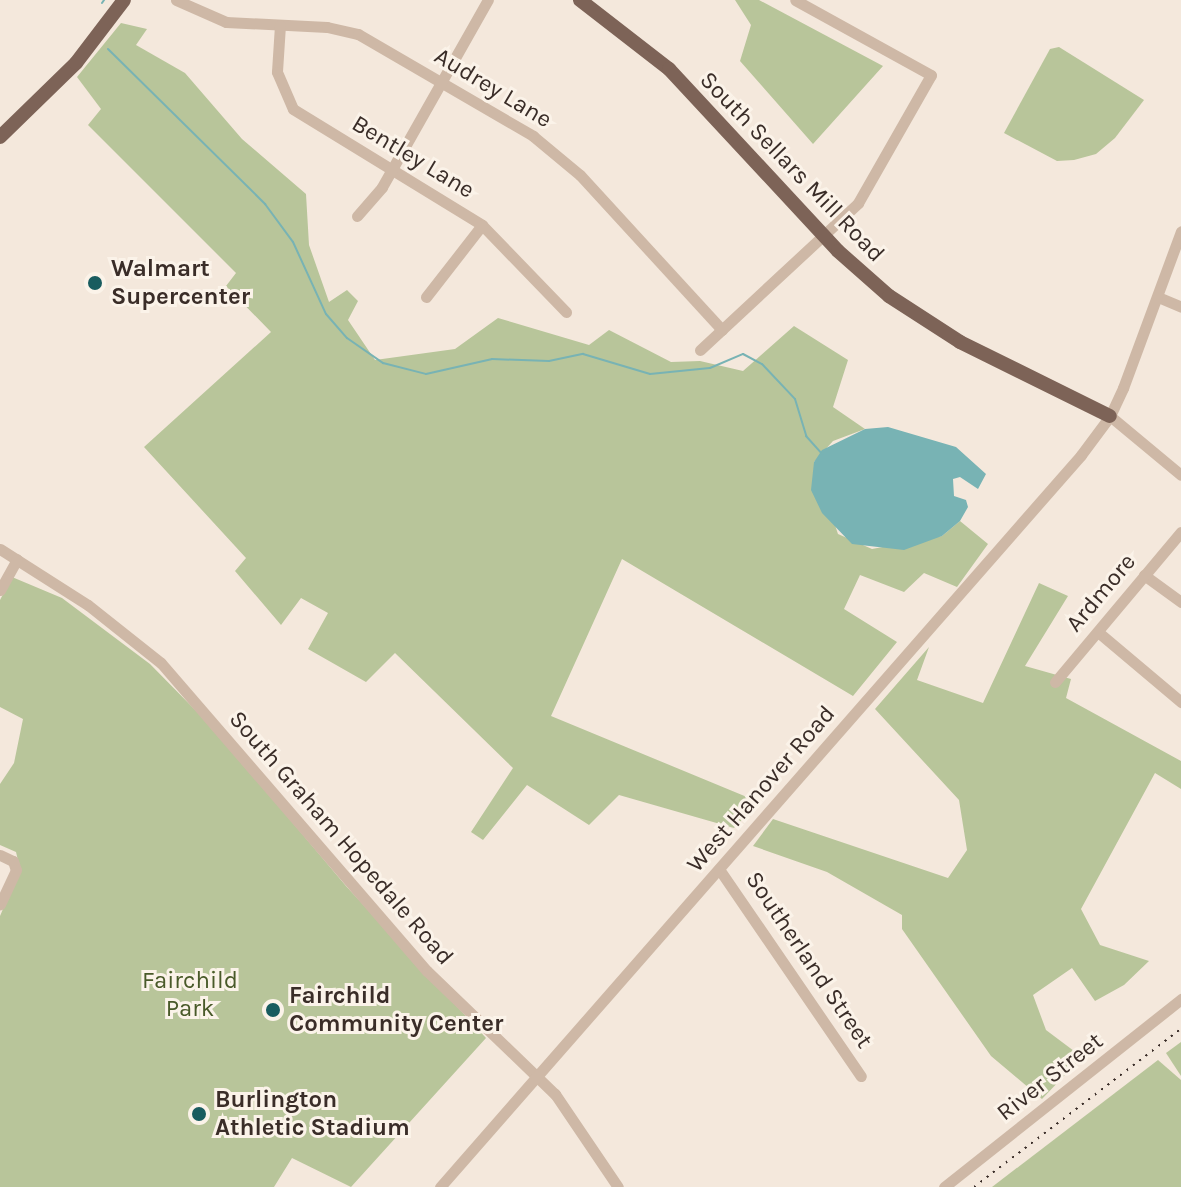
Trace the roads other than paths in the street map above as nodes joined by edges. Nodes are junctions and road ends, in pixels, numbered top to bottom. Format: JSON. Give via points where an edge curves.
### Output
{"nodes":[{"id":1,"x":124,"y":0,"type":"edge"},
{"id":2,"x":176,"y":0,"type":"edge"},
{"id":3,"x":488,"y":0,"type":"edge"},
{"id":4,"x":580,"y":0,"type":"edge"},
{"id":5,"x":795,"y":0,"type":"edge"},
{"id":6,"x":280,"y":25,"type":"junction"},
{"id":7,"x":442,"y":82,"type":"junction"},
{"id":8,"x":0,"y":137,"type":"edge"},
{"id":9,"x":392,"y":170,"type":"junction"},
{"id":10,"x":357,"y":216,"type":"dead end"},
{"id":11,"x":482,"y":225,"type":"junction"},
{"id":12,"x":1181,"y":231,"type":"edge"},
{"id":13,"x":825,"y":237,"type":"junction"},
{"id":14,"x":426,"y":297,"type":"dead end"},
{"id":15,"x":1158,"y":297,"type":"junction"},
{"id":16,"x":1181,"y":307,"type":"edge"},
{"id":17,"x":566,"y":312,"type":"dead end"},
{"id":18,"x":722,"y":330,"type":"junction"},
{"id":19,"x":700,"y":350,"type":"dead end"},
{"id":20,"x":1110,"y":416,"type":"junction"},
{"id":21,"x":1181,"y":475,"type":"edge"},
{"id":22,"x":1181,"y":532,"type":"edge"},
{"id":23,"x":0,"y":549,"type":"edge"},
{"id":24,"x":17,"y":559,"type":"junction"},
{"id":25,"x":1144,"y":575,"type":"junction"},
{"id":26,"x":0,"y":590,"type":"edge"},
{"id":27,"x":1181,"y":602,"type":"edge"},
{"id":28,"x":1098,"y":632,"type":"junction"},
{"id":29,"x":1055,"y":682,"type":"dead end"},
{"id":30,"x":1181,"y":702,"type":"edge"},
{"id":31,"x":0,"y":855,"type":"edge"},
{"id":32,"x":719,"y":869,"type":"junction"},
{"id":33,"x":0,"y":905,"type":"edge"},
{"id":34,"x":1181,"y":999,"type":"edge"},
{"id":35,"x":861,"y":1076,"type":"dead end"},
{"id":36,"x":539,"y":1077,"type":"junction"},
{"id":37,"x":440,"y":1187,"type":"edge"},
{"id":38,"x":618,"y":1187,"type":"edge"},
{"id":39,"x":944,"y":1187,"type":"edge"}],
"edges":[{"from":1,"to":8,"type":"main road","via":[[76,63]]},
{"from":2,"to":6,"type":"street","name":"Audrey Lane","via":[[226,22]]},
{"from":3,"to":7,"type":"street"},
{"from":4,"to":13,"type":"main road","name":"South Sellars Mill Road","via":[[669,69]]},
{"from":5,"to":13,"type":"street","via":[[931,75],[866,192]]},
{"from":6,"to":7,"type":"street","name":"Audrey Lane","via":[[358,34]]},
{"from":6,"to":9,"type":"street","name":"Bentley Lane","via":[[277,72],[286,100],[302,116]]},
{"from":7,"to":9,"type":"street"},
{"from":7,"to":18,"type":"street","name":"Audrey Lane","via":[[566,160]]},
{"from":9,"to":10,"type":"street"},
{"from":9,"to":11,"type":"street","name":"Bentley Lane"},
{"from":11,"to":14,"type":"street"},
{"from":11,"to":17,"type":"street","name":"Bentley Lane"},
{"from":12,"to":15,"type":"street","name":"West Hanover Road"},
{"from":13,"to":18,"type":"street"},
{"from":13,"to":20,"type":"main road","name":"South Sellars Mill Road","via":[[889,296],[939,330]]},
{"from":15,"to":16,"type":"street"},
{"from":15,"to":20,"type":"street","name":"West Hanover Road"},
{"from":18,"to":19,"type":"street"},
{"from":20,"to":21,"type":"street"},
{"from":20,"to":32,"type":"street","name":"West Hanover Road","via":[[1021,527]]},
{"from":22,"to":25,"type":"street","name":"Ardmore"},
{"from":23,"to":24,"type":"street","name":"South Graham Hopedale Road"},
{"from":24,"to":26,"type":"street"},
{"from":24,"to":36,"type":"street","name":"South Graham Hopedale Road","via":[[88,605],[161,663],[427,971]]},
{"from":25,"to":27,"type":"street"},
{"from":25,"to":28,"type":"street","name":"Ardmore"},
{"from":28,"to":29,"type":"street","name":"Ardmore"},
{"from":28,"to":30,"type":"street"},
{"from":31,"to":33,"type":"street","via":[[14,863],[15,873]]},
{"from":32,"to":35,"type":"street","name":"Southerland Street"},
{"from":32,"to":36,"type":"street","name":"West Hanover Road"},
{"from":34,"to":39,"type":"street","name":"River Street"},
{"from":36,"to":37,"type":"street","name":"West Hanover Road"},
{"from":36,"to":38,"type":"street","name":"South Graham Hopedale Road","via":[[571,1114]]}]}
